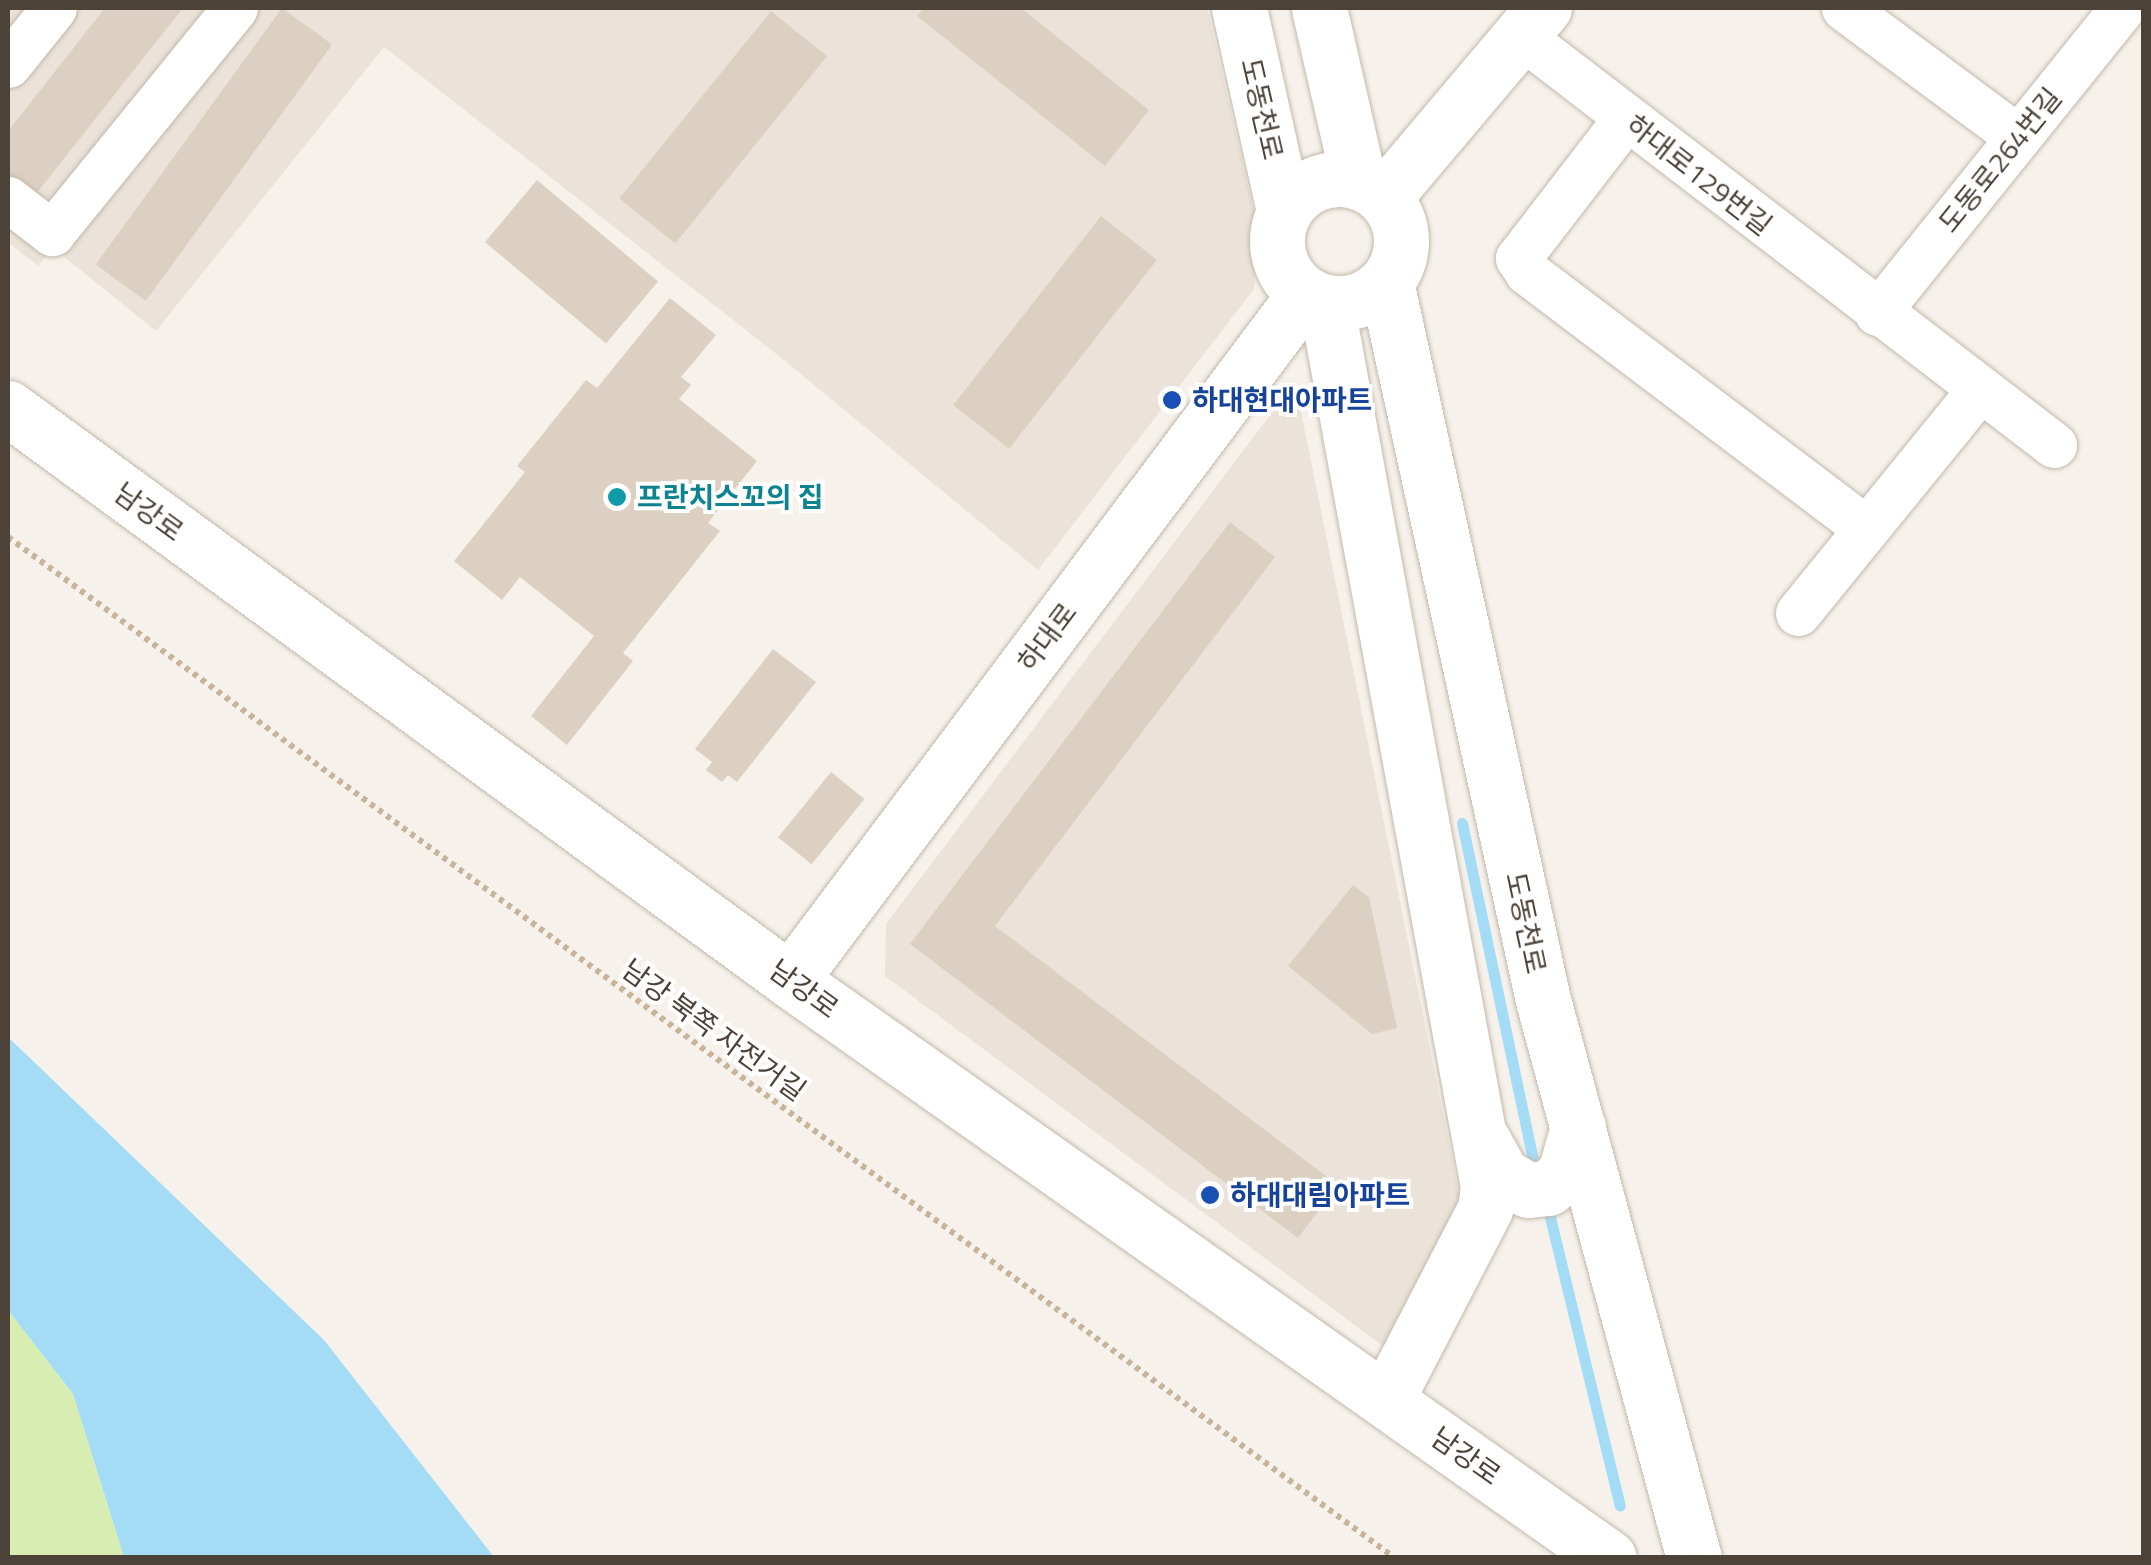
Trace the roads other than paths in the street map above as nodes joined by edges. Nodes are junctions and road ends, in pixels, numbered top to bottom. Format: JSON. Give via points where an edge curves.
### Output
{"nodes":[{"id":1,"x":54,"y":8,"type":"edge"},
{"id":2,"x":235,"y":8,"type":"edge"},
{"id":3,"x":1239,"y":8,"type":"edge"},
{"id":4,"x":1319,"y":8,"type":"edge"},
{"id":5,"x":1844,"y":8,"type":"edge"},
{"id":6,"x":2122,"y":8,"type":"edge"},
{"id":7,"x":1532,"y":22,"type":"edge"},
{"id":8,"x":8,"y":65,"type":"edge"},
{"id":9,"x":1626,"y":118,"type":"junction"},
{"id":10,"x":2018,"y":137,"type":"junction"},
{"id":11,"x":1371,"y":190,"type":"junction"},
{"id":12,"x":8,"y":199,"type":"edge"},
{"id":13,"x":1284,"y":211,"type":"junction"},
{"id":14,"x":1386,"y":282,"type":"junction"},
{"id":15,"x":1315,"y":298,"type":"junction"},
{"id":16,"x":1877,"y":313,"type":"junction"},
{"id":17,"x":1980,"y":389,"type":"junction"},
{"id":18,"x":8,"y":408,"type":"edge"},
{"id":19,"x":2054,"y":445,"type":"dead end"},
{"id":20,"x":1866,"y":528,"type":"junction"},
{"id":21,"x":1798,"y":613,"type":"dead end"},
{"id":22,"x":790,"y":980,"type":"junction"},
{"id":23,"x":1578,"y":1127,"type":"junction"},
{"id":24,"x":1482,"y":1139,"type":"junction"},
{"id":25,"x":1386,"y":1400,"type":"junction"},
{"id":26,"x":1609,"y":1558,"type":"edge"},
{"id":27,"x":1694,"y":1558,"type":"edge"}],
"edges":[{"from":1,"to":8,"type":"street"},
{"from":2,"to":12,"type":"street","via":[[52,234]]},
{"from":3,"to":13,"type":"street","name":"도동천로"},
{"from":4,"to":11,"type":"street"},
{"from":5,"to":10,"type":"street"},
{"from":6,"to":10,"type":"street","name":"도동로264번길"},
{"from":7,"to":9,"type":"street","name":"하대로129번길"},
{"from":7,"to":11,"type":"street"},
{"from":9,"to":16,"type":"street","name":"하대로129번길"},
{"from":9,"to":20,"type":"street","via":[[1518,258],[1527,272]]},
{"from":10,"to":16,"type":"street","name":"도동로264번길"},
{"from":11,"to":13,"type":"street","via":[[1337,178],[1316,183]]},
{"from":11,"to":14,"type":"street","via":[[1395,212],[1401,248]]},
{"from":13,"to":15,"type":"street","via":[[1278,228],[1281,265]]},
{"from":14,"to":15,"type":"street","via":[[1359,300]]},
{"from":14,"to":23,"type":"street","name":"도동천로","via":[[1543,1000]]},
{"from":15,"to":22,"type":"street","name":"하대로"},
{"from":15,"to":24,"type":"street"},
{"from":16,"to":17,"type":"street","name":"하대로129번길"},
{"from":17,"to":19,"type":"street","name":"하대로129번길"},
{"from":17,"to":20,"type":"street"},
{"from":18,"to":22,"type":"street","name":"남강로"},
{"from":20,"to":21,"type":"street"},
{"from":22,"to":25,"type":"street","name":"남강로"},
{"from":23,"to":24,"type":"street","via":[[1565,1174],[1548,1188],[1528,1190],[1502,1175]]},
{"from":23,"to":27,"type":"street","name":"도동천로"},
{"from":24,"to":25,"type":"street","via":[[1484,1209]]},
{"from":25,"to":26,"type":"street","name":"남강로"}]}
